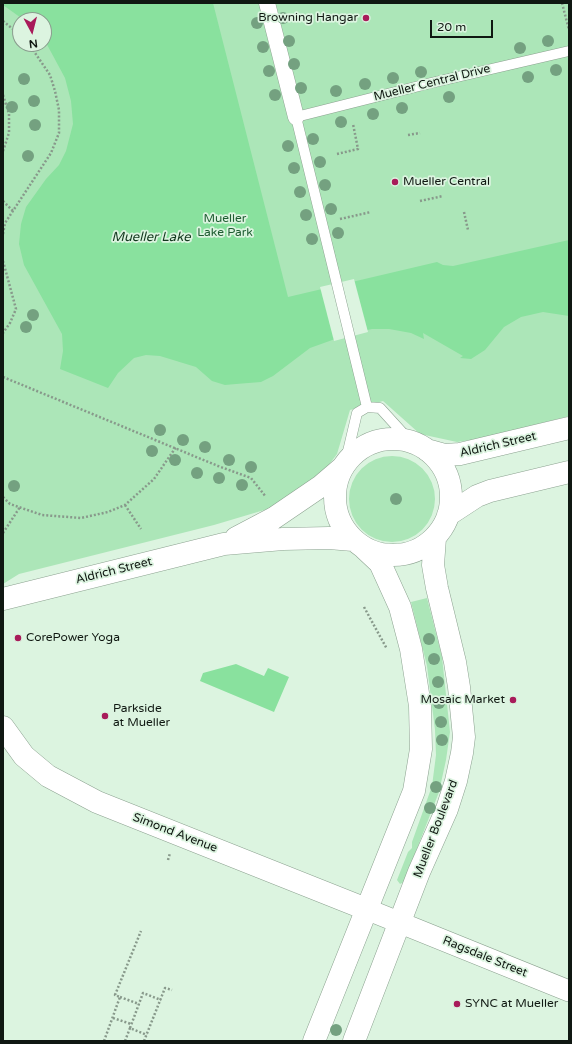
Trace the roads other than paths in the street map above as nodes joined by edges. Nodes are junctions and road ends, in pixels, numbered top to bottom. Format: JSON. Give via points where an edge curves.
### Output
{"nodes":[{"id":1,"x":267,"y":3,"type":"edge"},
{"id":2,"x":569,"y":51,"type":"edge"},
{"id":3,"x":296,"y":117,"type":"junction"},
{"id":4,"x":367,"y":407,"type":"junction"},
{"id":5,"x":569,"y":428,"type":"edge"},
{"id":6,"x":418,"y":446,"type":"junction"},
{"id":7,"x":344,"y":466,"type":"junction"},
{"id":8,"x":569,"y":472,"type":"edge"},
{"id":9,"x":448,"y":515,"type":"junction"},
{"id":10,"x":435,"y":538,"type":"junction"},
{"id":11,"x":224,"y":544,"type":"junction"},
{"id":12,"x":358,"y":544,"type":"junction"},
{"id":13,"x":3,"y":599,"type":"edge"},
{"id":14,"x":3,"y":727,"type":"edge"},
{"id":15,"x":366,"y":908,"type":"junction"},
{"id":16,"x":401,"y":923,"type":"junction"},
{"id":17,"x":569,"y":991,"type":"edge"},
{"id":18,"x":314,"y":1041,"type":"edge"},
{"id":19,"x":354,"y":1041,"type":"edge"}],
"edges":[{"from":1,"to":3,"type":"street"},
{"from":2,"to":3,"type":"lane","name":"Mueller Central Drive"},
{"from":3,"to":4,"type":"lane"},
{"from":4,"to":6,"type":"lane","via":[[380,408]]},
{"from":4,"to":7,"type":"lane","via":[[357,413]]},
{"from":5,"to":6,"type":"street","name":"Aldrich Street","via":[[460,454],[445,455]]},
{"from":6,"to":7,"type":"street","via":[[398,439],[380,440],[364,447]]},
{"from":6,"to":9,"type":"street","via":[[440,462],[448,478],[451,497]]},
{"from":7,"to":11,"type":"street","name":"Aldrich Street","via":[[321,486],[274,518]]},
{"from":7,"to":12,"type":"street","via":[[335,487],[334,500],[339,521]]},
{"from":8,"to":9,"type":"street","via":[[490,491],[477,496]]},
{"from":9,"to":10,"type":"street"},
{"from":10,"to":12,"type":"street","via":[[420,549],[400,555],[377,553]]},
{"from":10,"to":16,"type":"street","name":"Mueller Boulevard","via":[[433,565],[456,662],[464,737],[456,781]]},
{"from":11,"to":12,"type":"street","name":"Aldrich Street","via":[[321,538]]},
{"from":11,"to":13,"type":"street","name":"Aldrich Street"},
{"from":12,"to":15,"type":"street","via":[[380,564],[400,607],[411,649],[420,706],[421,749],[414,791]]},
{"from":14,"to":15,"type":"street","name":"Simond Avenue","via":[[24,756],[48,776],[97,802]]},
{"from":15,"to":16,"type":"street","name":"Ragsdale Street"},
{"from":15,"to":18,"type":"street"},
{"from":16,"to":17,"type":"street","name":"Ragsdale Street"},
{"from":16,"to":19,"type":"street","name":"Mueller Boulevard"}]}
